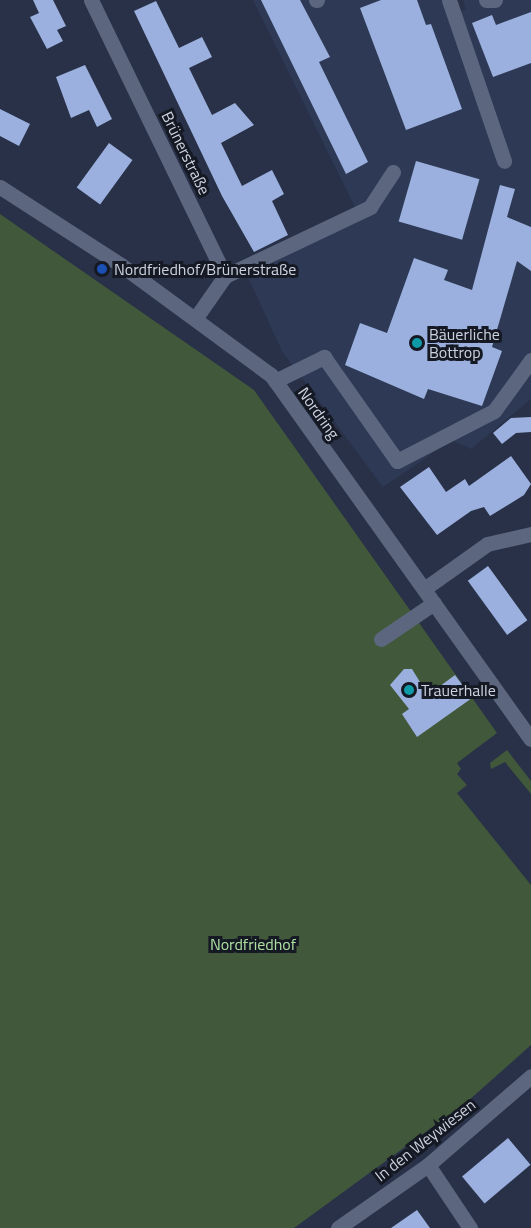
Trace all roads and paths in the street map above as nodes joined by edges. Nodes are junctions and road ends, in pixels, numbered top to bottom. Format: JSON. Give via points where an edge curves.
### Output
{"nodes":[{"id":1,"x":91,"y":0,"type":"edge"},
{"id":2,"x":449,"y":0,"type":"edge"},
{"id":3,"x":486,"y":0,"type":"edge"},
{"id":4,"x":495,"y":0,"type":"edge"},
{"id":5,"x":504,"y":161,"type":"dead end"},
{"id":6,"x":393,"y":172,"type":"dead end"},
{"id":7,"x":0,"y":187,"type":"edge"},
{"id":8,"x":225,"y":276,"type":"junction"},
{"id":9,"x":195,"y":319,"type":"junction"},
{"id":10,"x":531,"y":360,"type":"edge"},
{"id":11,"x":275,"y":381,"type":"junction"},
{"id":12,"x":531,"y":534,"type":"edge"},
{"id":13,"x":424,"y":589,"type":"junction"},
{"id":14,"x":434,"y":603,"type":"junction"},
{"id":15,"x":381,"y":639,"type":"dead end"},
{"id":16,"x":531,"y":739,"type":"edge"},
{"id":17,"x":531,"y":1077,"type":"edge"},
{"id":18,"x":428,"y":1165,"type":"junction"},
{"id":19,"x":338,"y":1228,"type":"edge"},
{"id":20,"x":470,"y":1228,"type":"edge"}],
"edges":[{"from":1,"to":8,"type":"street","name":"Brünerstraße"},
{"from":2,"to":5,"type":"street"},
{"from":3,"to":4,"type":"street"},
{"from":6,"to":8,"type":"street","via":[[370,207]]},
{"from":7,"to":9,"type":"street","name":"Nordring"},
{"from":8,"to":9,"type":"street"},
{"from":9,"to":11,"type":"street","name":"Nordring"},
{"from":10,"to":11,"type":"street","via":[[494,411],[397,461],[324,357]]},
{"from":11,"to":13,"type":"street","name":"Nordring"},
{"from":12,"to":13,"type":"street","via":[[488,544]]},
{"from":13,"to":14,"type":"street","name":"Nordring"},
{"from":14,"to":15,"type":"street"},
{"from":14,"to":16,"type":"street","name":"Nordring"},
{"from":17,"to":18,"type":"street","name":"In den Weywiesen"},
{"from":18,"to":19,"type":"street","name":"In den Weywiesen"},
{"from":18,"to":20,"type":"street"}]}
